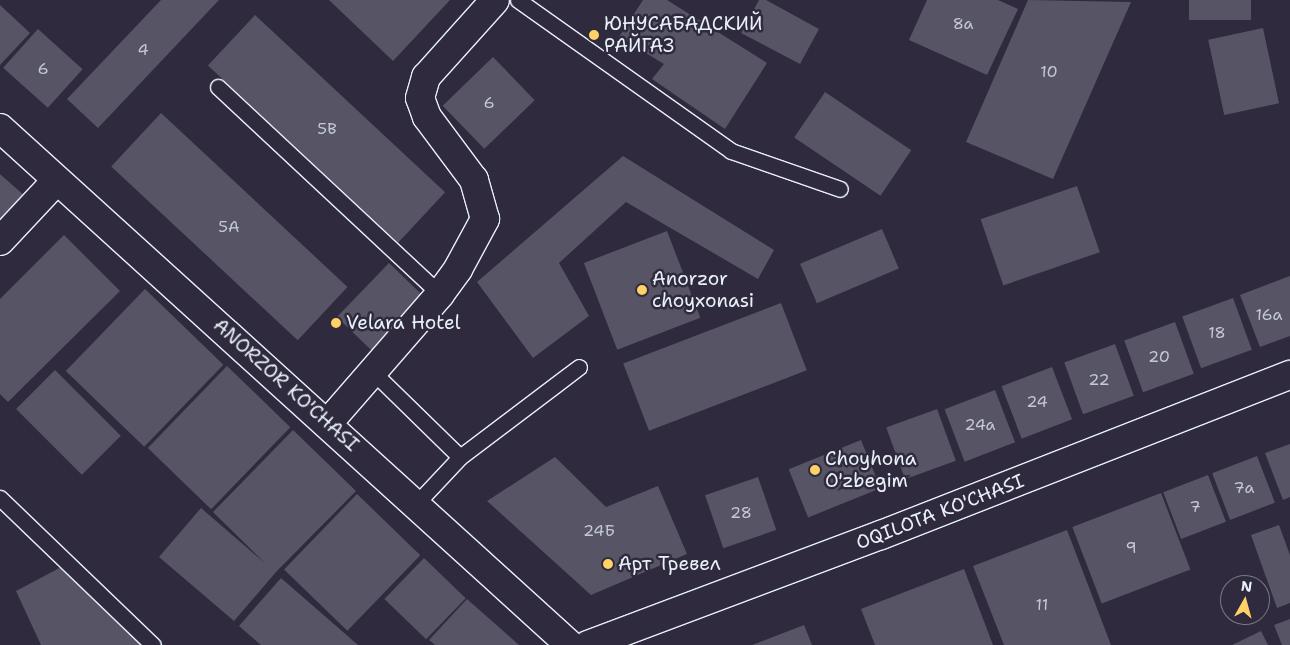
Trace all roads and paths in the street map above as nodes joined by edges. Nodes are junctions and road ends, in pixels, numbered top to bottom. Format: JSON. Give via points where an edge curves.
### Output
{"nodes":[{"id":1,"x":495,"y":0,"type":"edge"},
{"id":2,"x":518,"y":0,"type":"edge"},
{"id":3,"x":218,"y":87,"type":"dead end"},
{"id":4,"x":0,"y":128,"type":"edge"},
{"id":5,"x":57,"y":180,"type":"junction"},
{"id":6,"x":840,"y":189,"type":"dead end"},
{"id":7,"x":0,"y":241,"type":"edge"},
{"id":8,"x":440,"y":294,"type":"junction"},
{"id":9,"x":578,"y":367,"type":"dead end"},
{"id":10,"x":374,"y":373,"type":"junction"},
{"id":11,"x":1290,"y":374,"type":"edge"},
{"id":12,"x":328,"y":423,"type":"junction"},
{"id":13,"x":460,"y":457,"type":"junction"},
{"id":14,"x":0,"y":498,"type":"edge"},
{"id":15,"x":416,"y":504,"type":"junction"},
{"id":16,"x":153,"y":645,"type":"edge"},
{"id":17,"x":570,"y":645,"type":"edge"},
{"id":18,"x":588,"y":645,"type":"edge"}],
"edges":[{"from":1,"to":8,"type":"street","via":[[426,77],[420,98],[427,116],[474,180],[485,219],[458,269]]},
{"from":2,"to":6,"type":"lane","via":[[731,151]]},
{"from":3,"to":8,"type":"lane"},
{"from":4,"to":5,"type":"street","name":"ANORZOR KO'CHASI"},
{"from":5,"to":7,"type":"street"},
{"from":5,"to":12,"type":"street","name":"ANORZOR KO'CHASI"},
{"from":8,"to":10,"type":"street"},
{"from":9,"to":13,"type":"lane"},
{"from":10,"to":12,"type":"street"},
{"from":10,"to":13,"type":"lane"},
{"from":11,"to":18,"type":"street","name":"OQILOTA KO'CHASI","via":[[881,535]]},
{"from":12,"to":15,"type":"street","name":"ANORZOR KO'CHASI"},
{"from":13,"to":15,"type":"lane"},
{"from":14,"to":16,"type":"lane"},
{"from":15,"to":17,"type":"street","name":"ANORZOR KO'CHASI"}]}
